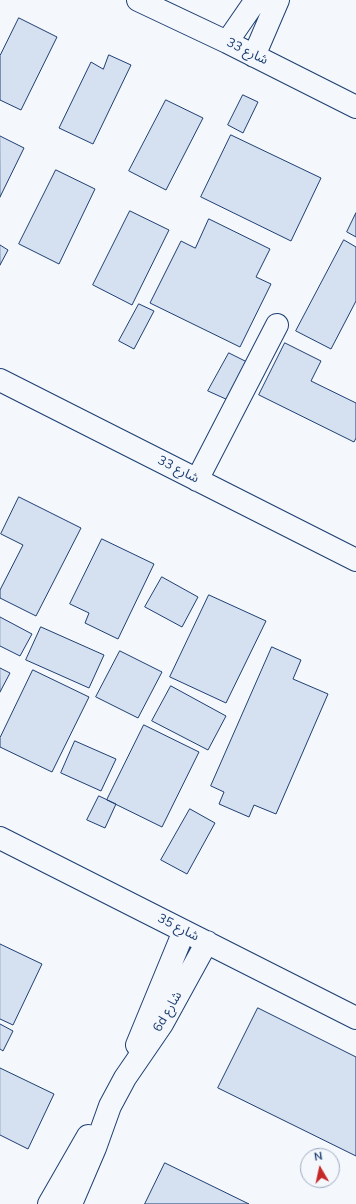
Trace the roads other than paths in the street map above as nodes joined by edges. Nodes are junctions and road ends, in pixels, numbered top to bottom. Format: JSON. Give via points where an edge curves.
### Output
{"nodes":[{"id":1,"x":138,"y":0,"type":"edge"},
{"id":2,"x":256,"y":0,"type":"edge"},
{"id":3,"x":278,"y":0,"type":"edge"},
{"id":4,"x":226,"y":42,"type":"junction"},
{"id":5,"x":254,"y":56,"type":"junction"},
{"id":6,"x":356,"y":107,"type":"edge"},
{"id":7,"x":278,"y":325,"type":"dead end"},
{"id":8,"x":0,"y":380,"type":"edge"},
{"id":9,"x":197,"y":480,"type":"junction"},
{"id":10,"x":356,"y":560,"type":"edge"},
{"id":11,"x":0,"y":838,"type":"edge"},
{"id":12,"x":184,"y":931,"type":"junction"},
{"id":13,"x":207,"y":942,"type":"junction"},
{"id":14,"x":356,"y":1018,"type":"edge"},
{"id":15,"x":126,"y":1078,"type":"junction"},
{"id":16,"x":110,"y":1106,"type":"junction"},
{"id":17,"x":49,"y":1204,"type":"edge"},
{"id":18,"x":71,"y":1204,"type":"edge"}],
"edges":[{"from":1,"to":4,"type":"street","name":"شارع 33"},
{"from":2,"to":4,"type":"street"},
{"from":3,"to":5,"type":"street"},
{"from":4,"to":5,"type":"street","name":"شارع 33"},
{"from":5,"to":6,"type":"street","name":"شارع 33"},
{"from":7,"to":9,"type":"street"},
{"from":8,"to":9,"type":"street","name":"شارع 33"},
{"from":9,"to":10,"type":"street","name":"شارع 33"},
{"from":11,"to":12,"type":"street","name":"شارع 35"},
{"from":12,"to":13,"type":"street","name":"شارع 35"},
{"from":12,"to":15,"type":"street","name":"6d شارع","via":[[140,1036]]},
{"from":13,"to":14,"type":"street","name":"شارع 35"},
{"from":13,"to":15,"type":"street","name":"6d شارع","via":[[162,1024]]},
{"from":15,"to":16,"type":"street","name":"6d شارع"},
{"from":16,"to":17,"type":"street","name":"6d شارع","via":[[84,1142]]},
{"from":16,"to":18,"type":"street","name":"6d شارع"}]}
